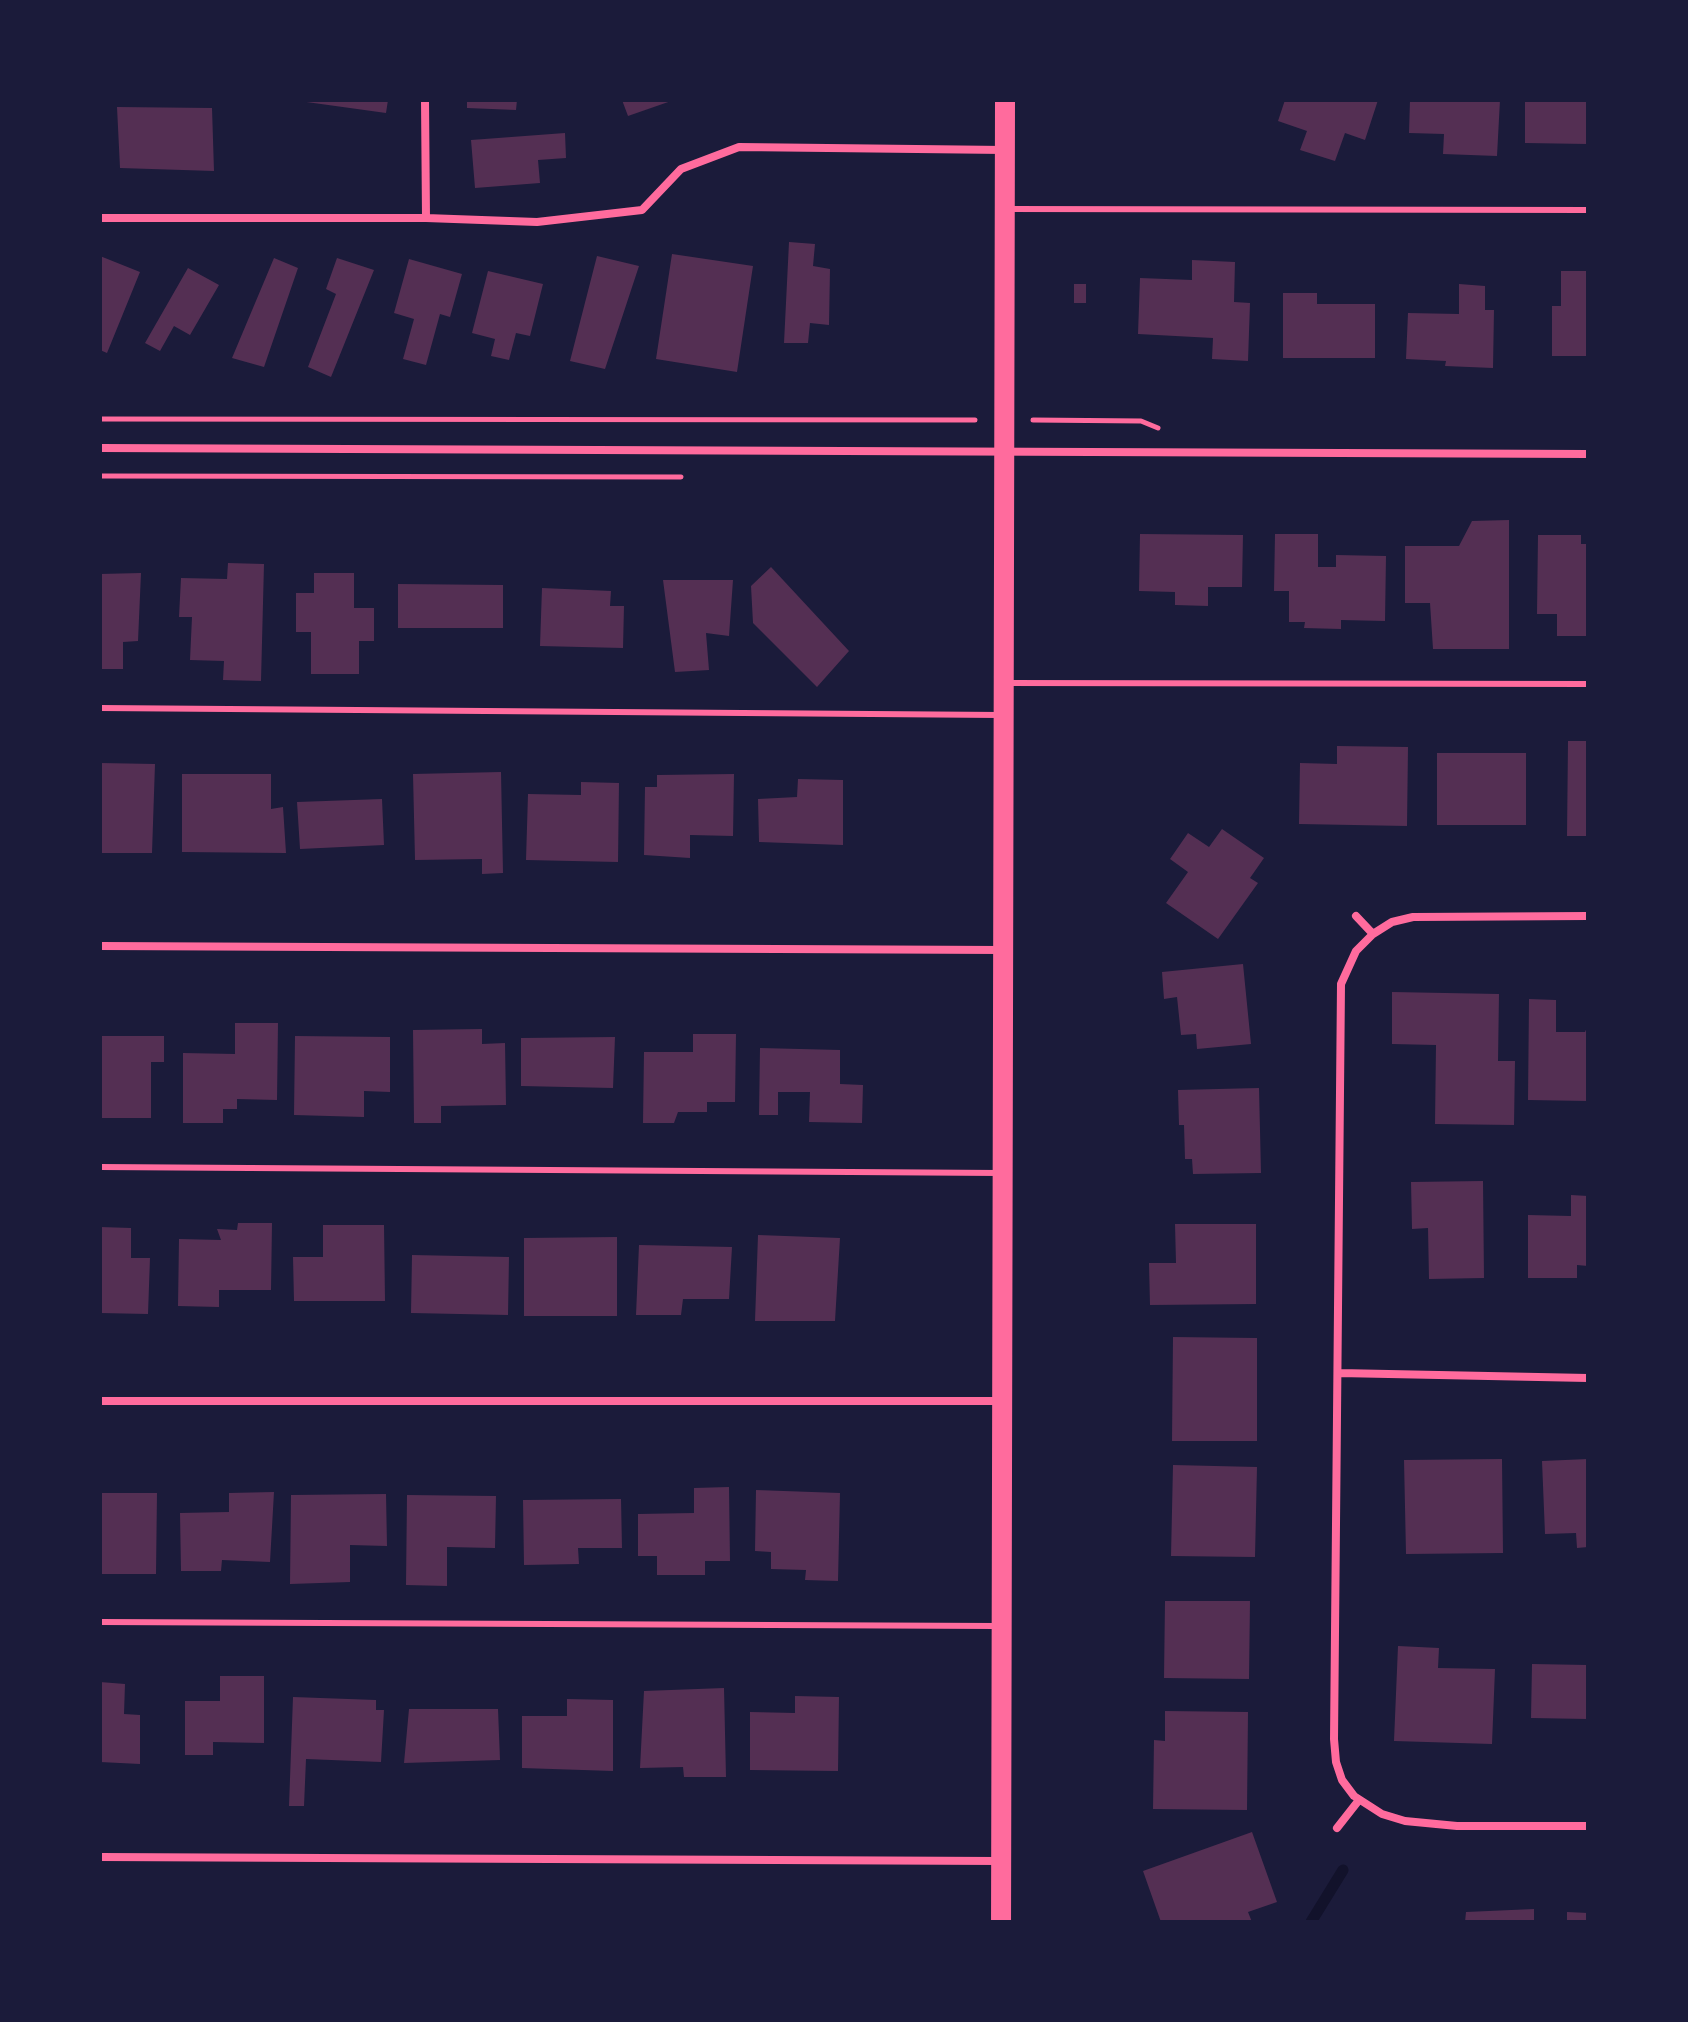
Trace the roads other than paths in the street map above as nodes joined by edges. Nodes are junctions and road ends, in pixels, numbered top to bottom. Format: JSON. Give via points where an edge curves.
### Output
{"nodes":[{"id":1,"x":425,"y":100,"type":"edge"},
{"id":2,"x":1005,"y":100,"type":"edge"},
{"id":3,"x":1005,"y":150,"type":"junction"},
{"id":4,"x":1004,"y":209,"type":"junction"},
{"id":5,"x":1588,"y":210,"type":"edge"},
{"id":6,"x":100,"y":218,"type":"edge"},
{"id":7,"x":426,"y":218,"type":"junction"},
{"id":8,"x":100,"y":448,"type":"edge"},
{"id":9,"x":1003,"y":451,"type":"junction"},
{"id":10,"x":1588,"y":454,"type":"edge"},
{"id":11,"x":1003,"y":683,"type":"junction"},
{"id":12,"x":1588,"y":684,"type":"edge"},
{"id":13,"x":100,"y":708,"type":"edge"},
{"id":14,"x":1003,"y":716,"type":"junction"},
{"id":15,"x":1356,"y":916,"type":"dead end"},
{"id":16,"x":1588,"y":916,"type":"edge"},
{"id":17,"x":1373,"y":934,"type":"junction"},
{"id":18,"x":100,"y":946,"type":"edge"},
{"id":19,"x":1002,"y":950,"type":"junction"},
{"id":20,"x":100,"y":1167,"type":"edge"},
{"id":21,"x":1002,"y":1173,"type":"junction"},
{"id":22,"x":1339,"y":1373,"type":"junction"},
{"id":23,"x":1588,"y":1378,"type":"edge"},
{"id":24,"x":100,"y":1401,"type":"edge"},
{"id":25,"x":1001,"y":1401,"type":"junction"},
{"id":26,"x":100,"y":1622,"type":"edge"},
{"id":27,"x":1002,"y":1626,"type":"junction"},
{"id":28,"x":1359,"y":1800,"type":"junction"},
{"id":29,"x":1588,"y":1826,"type":"edge"},
{"id":30,"x":1337,"y":1828,"type":"dead end"},
{"id":31,"x":100,"y":1857,"type":"edge"},
{"id":32,"x":1002,"y":1861,"type":"junction"},
{"id":33,"x":1001,"y":1922,"type":"edge"}],
"edges":[{"from":1,"to":7,"type":"street"},
{"from":2,"to":3,"type":"main road"},
{"from":3,"to":4,"type":"main road"},
{"from":3,"to":7,"type":"street","via":[[739,147],[681,169],[642,210],[537,222]]},
{"from":4,"to":5,"type":"lane"},
{"from":4,"to":9,"type":"main road"},
{"from":6,"to":7,"type":"street"},
{"from":8,"to":9,"type":"street"},
{"from":9,"to":10,"type":"street"},
{"from":9,"to":11,"type":"main road"},
{"from":11,"to":12,"type":"lane"},
{"from":11,"to":14,"type":"main road"},
{"from":13,"to":14,"type":"lane"},
{"from":14,"to":19,"type":"main road"},
{"from":15,"to":17,"type":"street"},
{"from":16,"to":17,"type":"street","via":[[1413,917]]},
{"from":17,"to":22,"type":"street","via":[[1356,951],[1341,984]]},
{"from":18,"to":19,"type":"street"},
{"from":19,"to":21,"type":"main road"},
{"from":20,"to":21,"type":"lane"},
{"from":21,"to":25,"type":"main road"},
{"from":22,"to":23,"type":"street"},
{"from":22,"to":28,"type":"street","via":[[1334,1739],[1342,1780]]},
{"from":24,"to":25,"type":"street"},
{"from":25,"to":27,"type":"main road"},
{"from":26,"to":27,"type":"lane"},
{"from":27,"to":32,"type":"main road"},
{"from":28,"to":29,"type":"street","via":[[1405,1821]]},
{"from":28,"to":30,"type":"street"},
{"from":31,"to":32,"type":"street"},
{"from":32,"to":33,"type":"main road"}]}
